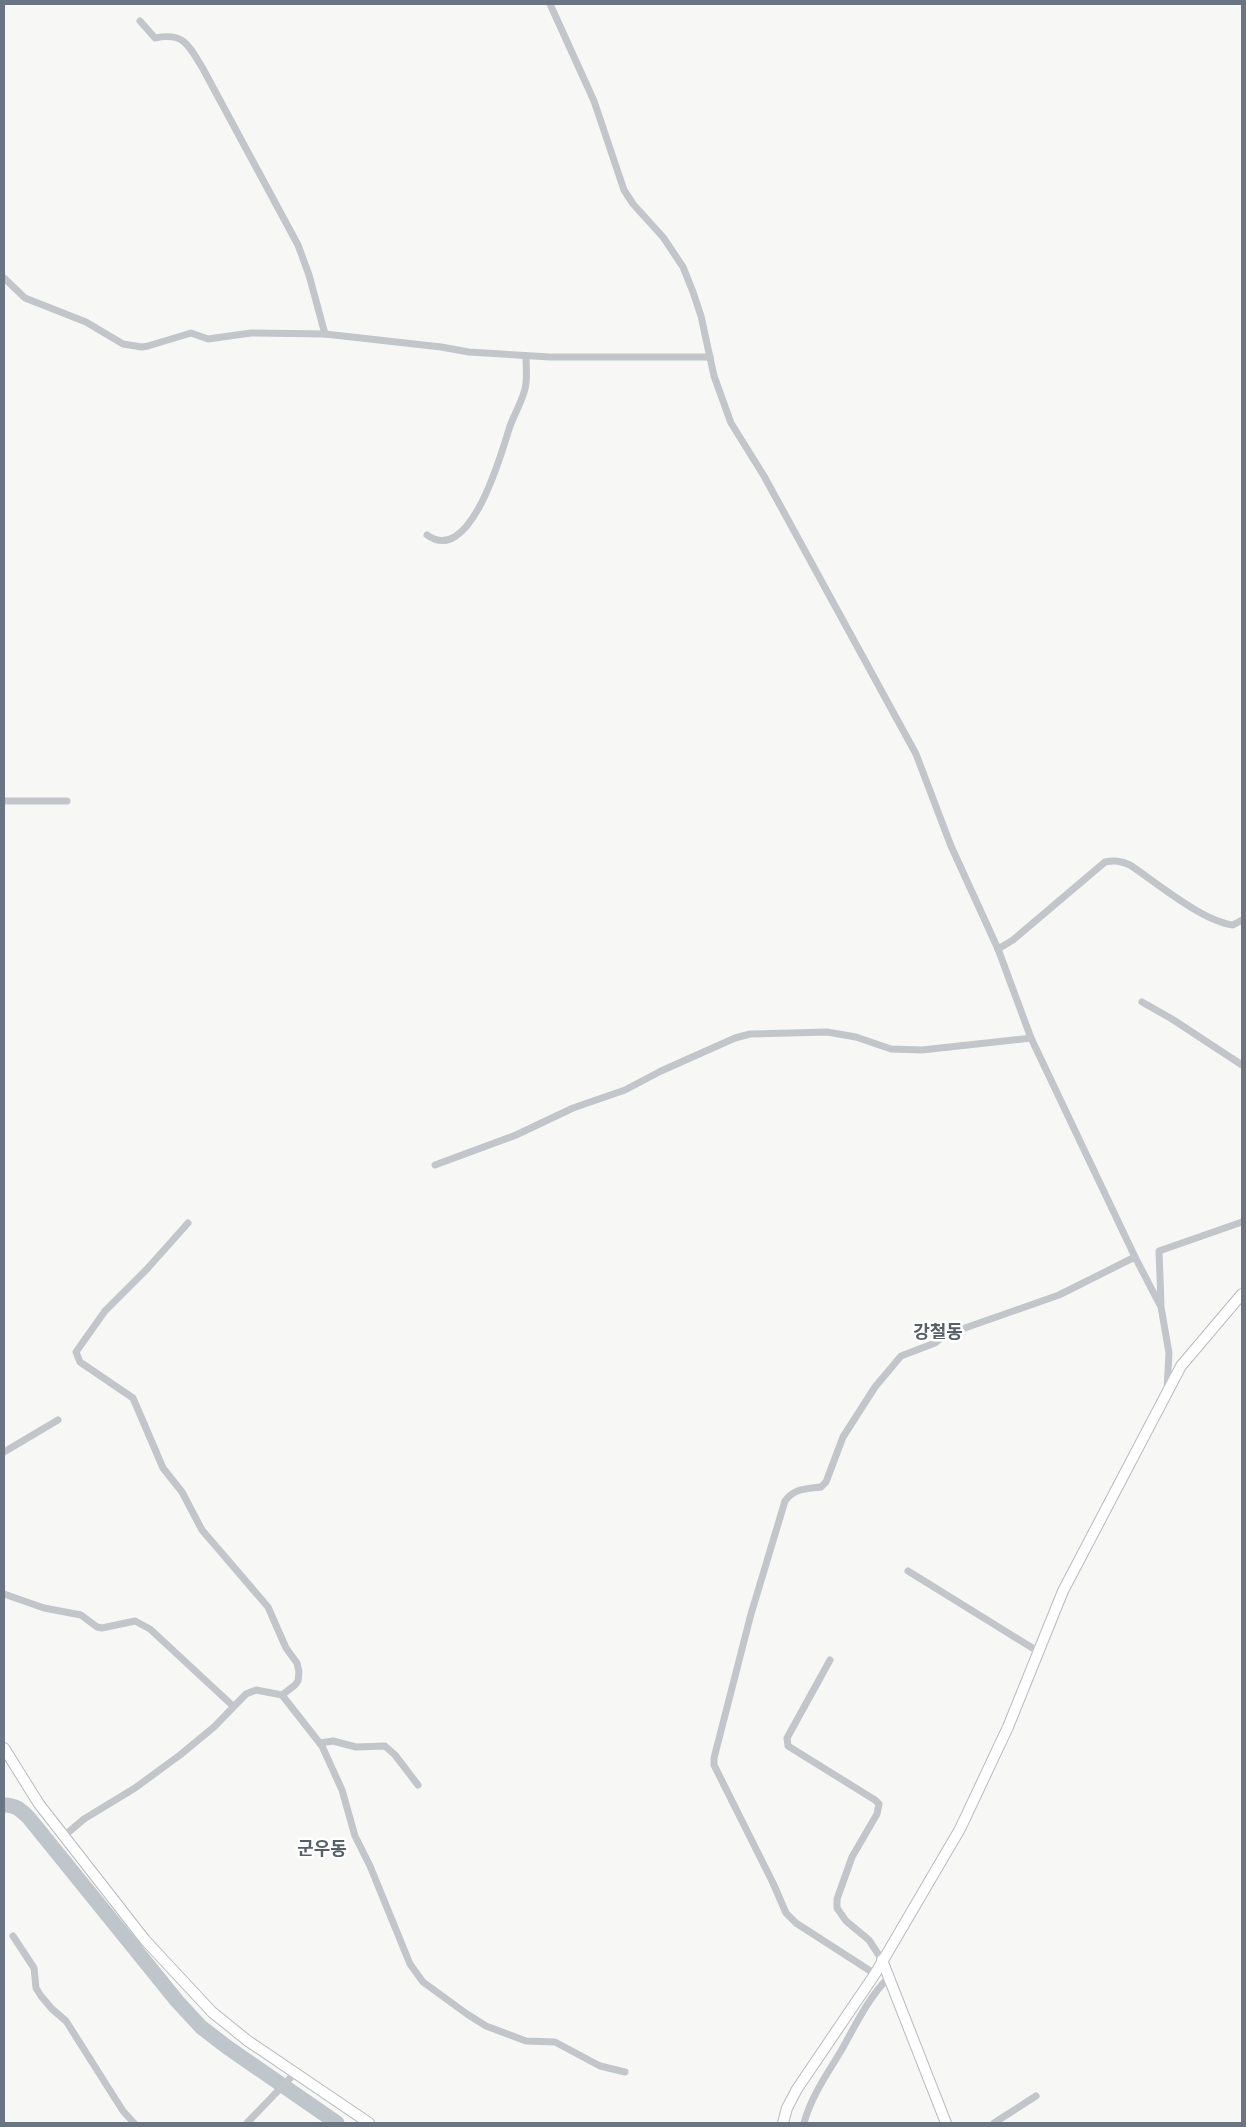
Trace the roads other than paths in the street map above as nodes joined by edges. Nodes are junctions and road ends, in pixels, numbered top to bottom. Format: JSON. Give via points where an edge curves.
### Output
{"nodes":[{"id":1,"x":550,"y":4,"type":"edge"},
{"id":2,"x":140,"y":20,"type":"dead end"},
{"id":3,"x":4,"y":278,"type":"edge"},
{"id":4,"x":324,"y":334,"type":"junction"},
{"id":5,"x":526,"y":356,"type":"junction"},
{"id":6,"x":710,"y":357,"type":"junction"},
{"id":7,"x":427,"y":535,"type":"dead end"},
{"id":8,"x":4,"y":801,"type":"edge"},
{"id":9,"x":67,"y":801,"type":"dead end"},
{"id":10,"x":1241,"y":923,"type":"edge"},
{"id":11,"x":998,"y":949,"type":"junction"},
{"id":12,"x":1142,"y":1002,"type":"dead end"},
{"id":13,"x":1031,"y":1038,"type":"junction"},
{"id":14,"x":1242,"y":1065,"type":"edge"},
{"id":15,"x":435,"y":1165,"type":"dead end"},
{"id":16,"x":1242,"y":1222,"type":"edge"},
{"id":17,"x":188,"y":1223,"type":"dead end"},
{"id":18,"x":1135,"y":1258,"type":"junction"},
{"id":19,"x":1242,"y":1294,"type":"edge"},
{"id":20,"x":1161,"y":1307,"type":"junction"},
{"id":21,"x":1167,"y":1393,"type":"junction"},
{"id":22,"x":58,"y":1420,"type":"dead end"},
{"id":23,"x":4,"y":1452,"type":"edge"},
{"id":24,"x":908,"y":1571,"type":"dead end"},
{"id":25,"x":4,"y":1594,"type":"edge"},
{"id":26,"x":1039,"y":1652,"type":"junction"},
{"id":27,"x":830,"y":1660,"type":"dead end"},
{"id":28,"x":282,"y":1695,"type":"junction"},
{"id":29,"x":233,"y":1706,"type":"junction"},
{"id":30,"x":320,"y":1743,"type":"junction"},
{"id":31,"x":4,"y":1748,"type":"edge"},
{"id":32,"x":418,"y":1785,"type":"dead end"},
{"id":33,"x":64,"y":1836,"type":"junction"},
{"id":34,"x":13,"y":1936,"type":"dead end"},
{"id":35,"x":882,"y":1960,"type":"junction"},
{"id":36,"x":875,"y":1974,"type":"junction"},
{"id":37,"x":889,"y":1977,"type":"junction"},
{"id":38,"x":625,"y":2072,"type":"dead end"},
{"id":39,"x":292,"y":2077,"type":"junction"},
{"id":40,"x":1036,"y":2096,"type":"dead end"},
{"id":41,"x":134,"y":2123,"type":"edge"},
{"id":42,"x":247,"y":2123,"type":"edge"},
{"id":43,"x":369,"y":2123,"type":"edge"},
{"id":44,"x":783,"y":2123,"type":"edge"},
{"id":45,"x":804,"y":2123,"type":"edge"},
{"id":46,"x":946,"y":2123,"type":"edge"},
{"id":47,"x":994,"y":2123,"type":"edge"}],
"edges":[{"from":1,"to":6,"type":"street","via":[[594,100],[624,190],[683,267],[701,316]]},
{"from":2,"to":4,"type":"street","via":[[155,38],[172,36],[187,43],[202,67],[298,245]]},
{"from":3,"to":4,"type":"street","via":[[25,298],[86,322],[132,346],[142,347],[191,333],[208,339],[251,333]]},
{"from":4,"to":5,"type":"street"},
{"from":5,"to":6,"type":"street"},
{"from":5,"to":7,"type":"street","via":[[526,384],[477,513],[447,540],[438,541]]},
{"from":6,"to":11,"type":"street","via":[[731,424],[764,476],[916,754],[951,846]]},
{"from":8,"to":9,"type":"street"},
{"from":10,"to":11,"type":"street","via":[[1226,924],[1194,909],[1130,865],[1112,860],[1105,862]]},
{"from":11,"to":13,"type":"street"},
{"from":12,"to":14,"type":"street"},
{"from":13,"to":15,"type":"street","via":[[906,1050],[827,1032],[750,1034],[661,1071],[625,1090]]},
{"from":13,"to":18,"type":"street"},
{"from":16,"to":20,"type":"street","via":[[1160,1251]]},
{"from":17,"to":28,"type":"street","via":[[105,1311],[76,1352],[80,1362],[132,1398],[163,1468],[182,1492],[202,1530],[268,1607],[299,1672],[298,1681]]},
{"from":18,"to":20,"type":"street"},
{"from":18,"to":36,"type":"street","via":[[1059,1294],[945,1335],[936,1343],[901,1356],[875,1387],[843,1437],[826,1482],[821,1487],[790,1494],[785,1501],[751,1614],[714,1765],[786,1913],[796,1923]]},
{"from":19,"to":21,"type":"street","via":[[1181,1366]]},
{"from":20,"to":21,"type":"street","via":[[1169,1353]]},
{"from":21,"to":26,"type":"street","via":[[1063,1591]]},
{"from":22,"to":23,"type":"street"},
{"from":24,"to":26,"type":"street"},
{"from":25,"to":29,"type":"street","via":[[81,1616],[96,1627],[108,1629],[135,1621],[140,1623]]},
{"from":26,"to":35,"type":"street","via":[[972,1806]]},
{"from":27,"to":35,"type":"street","via":[[787,1743],[878,1804],[877,1814],[852,1857],[837,1899],[837,1908],[869,1940]]},
{"from":28,"to":29,"type":"street","via":[[256,1690]]},
{"from":28,"to":30,"type":"street"},
{"from":29,"to":33,"type":"street","via":[[214,1727],[180,1755]]},
{"from":30,"to":32,"type":"street","via":[[333,1741],[356,1747],[385,1746]]},
{"from":30,"to":38,"type":"street","via":[[342,1790],[355,1836],[417,1976],[486,2026],[526,2041],[555,2042],[600,2066]]},
{"from":31,"to":33,"type":"street"},
{"from":33,"to":39,"type":"street","via":[[145,1940],[212,2012]]},
{"from":34,"to":41,"type":"street","via":[[34,1968],[36,1988],[41,1996],[66,2021]]},
{"from":35,"to":36,"type":"street"},
{"from":35,"to":37,"type":"street"},
{"from":36,"to":44,"type":"street","via":[[797,2089]]},
{"from":37,"to":45,"type":"street","via":[[877,1989],[810,2103]]},
{"from":37,"to":46,"type":"street"},
{"from":39,"to":42,"type":"street"},
{"from":39,"to":43,"type":"street"},
{"from":40,"to":47,"type":"street"}]}
